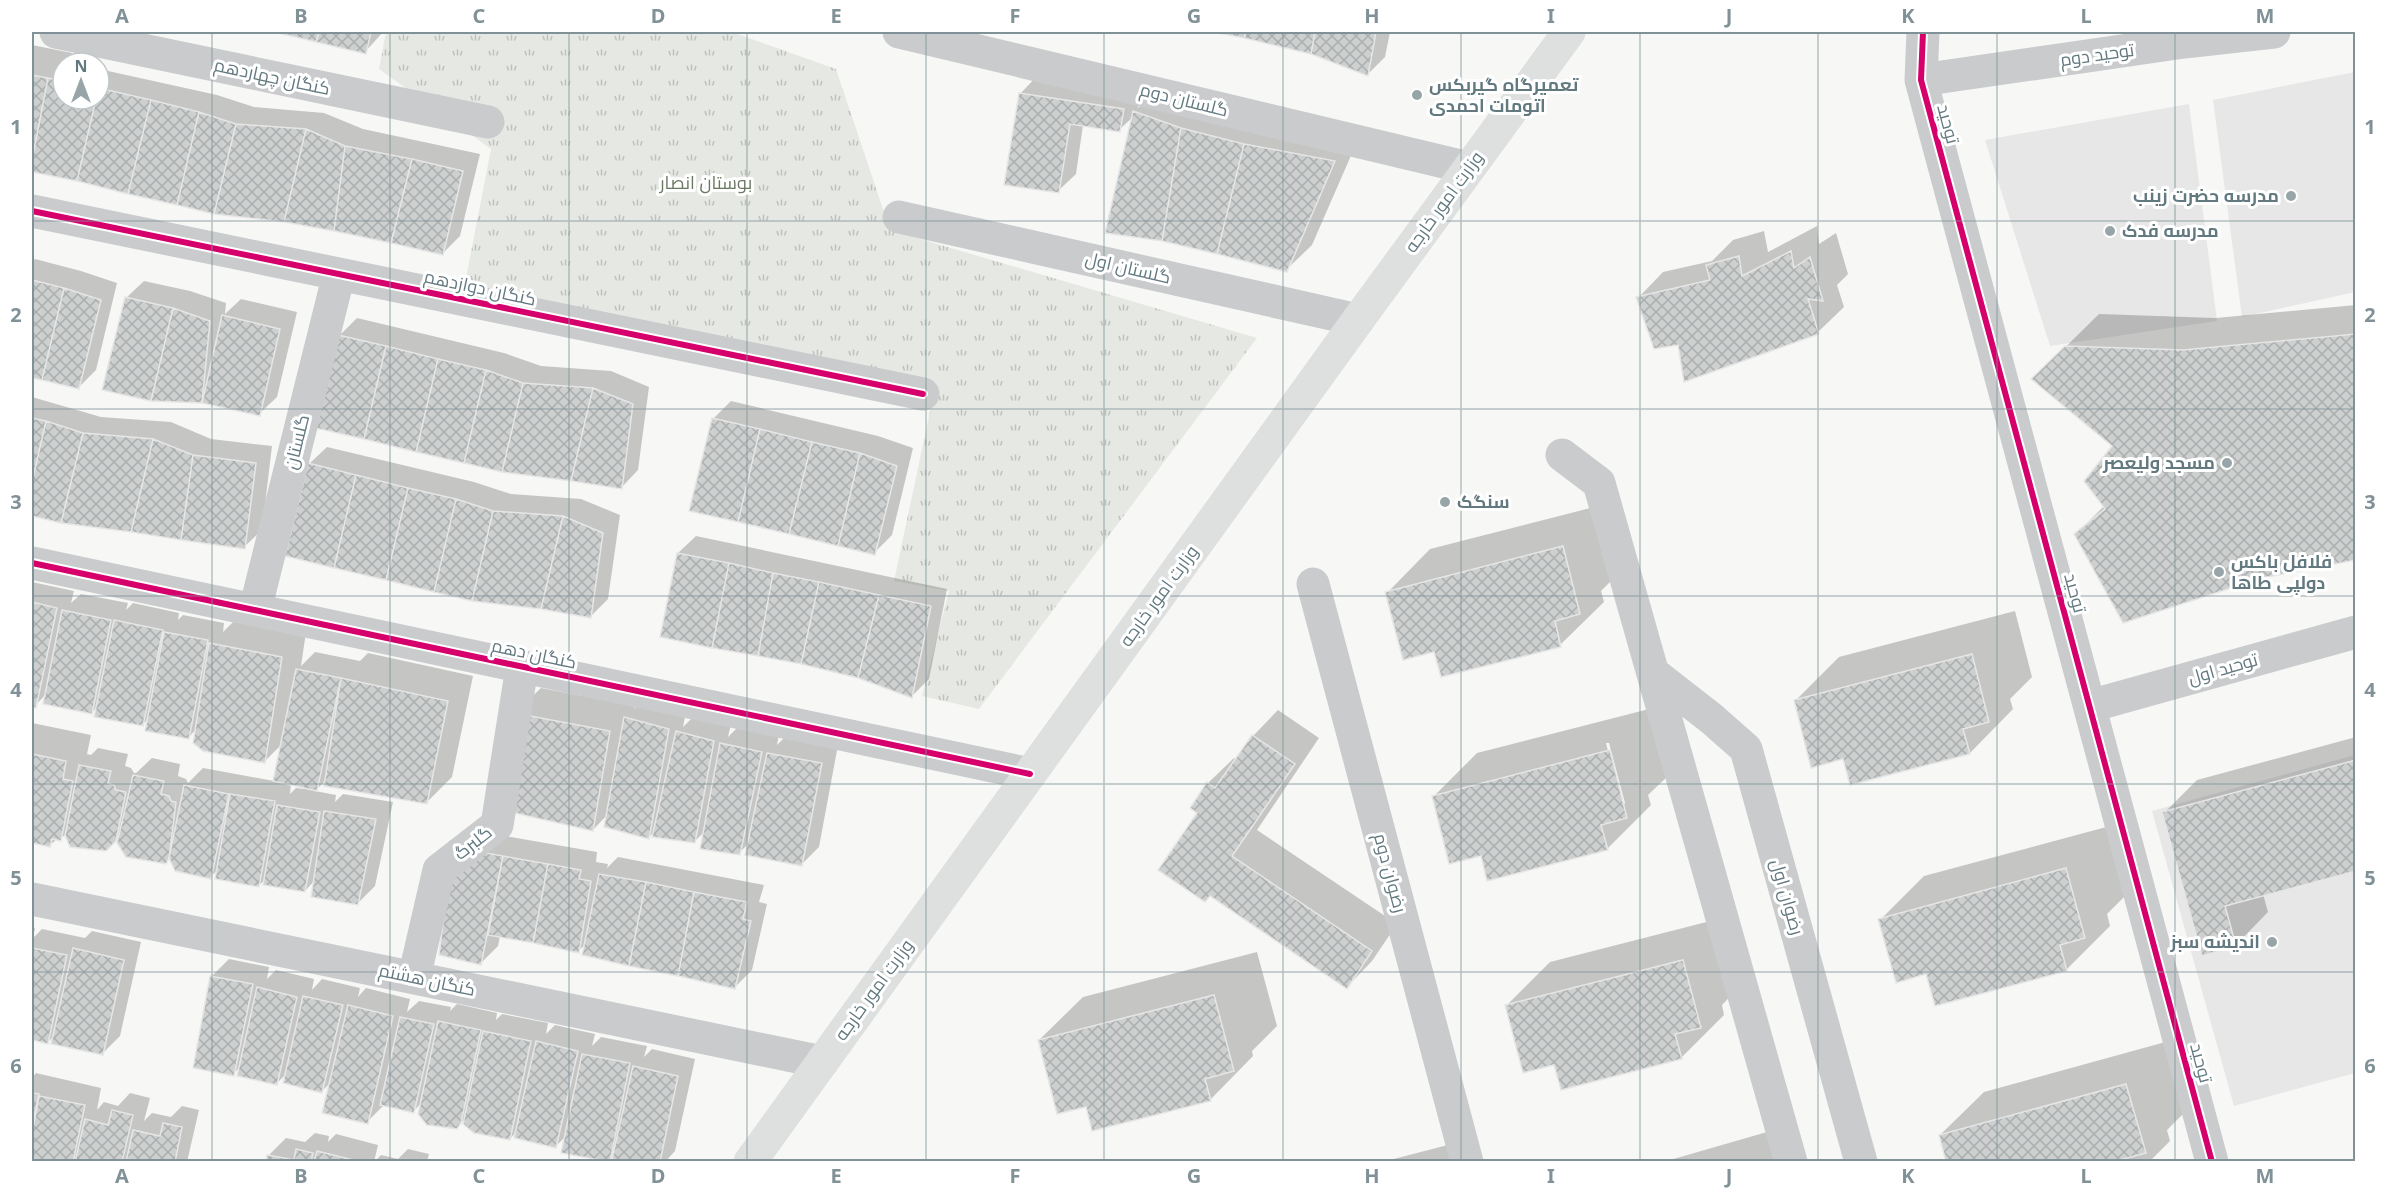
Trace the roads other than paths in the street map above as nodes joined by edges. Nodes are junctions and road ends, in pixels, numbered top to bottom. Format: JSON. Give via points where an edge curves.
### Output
{"nodes":[{"id":1,"x":56,"y":32,"type":"edge"},
{"id":2,"x":899,"y":32,"type":"edge"},
{"id":3,"x":1569,"y":32,"type":"edge"},
{"id":4,"x":1923,"y":32,"type":"edge"},
{"id":5,"x":2274,"y":32,"type":"edge"},
{"id":6,"x":1921,"y":80,"type":"junction"},
{"id":7,"x":488,"y":122,"type":"dead end"},
{"id":8,"x":1469,"y":168,"type":"junction"},
{"id":9,"x":32,"y":211,"type":"edge"},
{"id":10,"x":899,"y":217,"type":"dead end"},
{"id":11,"x":339,"y":274,"type":"junction"},
{"id":12,"x":1358,"y":320,"type":"junction"},
{"id":13,"x":924,"y":394,"type":"dead end"},
{"id":14,"x":1562,"y":455,"type":"dead end"},
{"id":15,"x":32,"y":563,"type":"edge"},
{"id":16,"x":1313,"y":584,"type":"dead end"},
{"id":17,"x":255,"y":610,"type":"junction"},
{"id":18,"x":2355,"y":632,"type":"edge"},
{"id":19,"x":522,"y":667,"type":"junction"},
{"id":20,"x":1653,"y":672,"type":"junction"},
{"id":21,"x":2090,"y":706,"type":"junction"},
{"id":22,"x":1030,"y":774,"type":"junction"},
{"id":23,"x":32,"y":899,"type":"edge"},
{"id":24,"x":414,"y":978,"type":"junction"},
{"id":25,"x":822,"y":1062,"type":"junction"},
{"id":26,"x":750,"y":1161,"type":"edge"},
{"id":27,"x":1467,"y":1161,"type":"edge"},
{"id":28,"x":1791,"y":1161,"type":"edge"},
{"id":29,"x":1861,"y":1161,"type":"edge"},
{"id":30,"x":2212,"y":1161,"type":"edge"}],
"edges":[{"from":1,"to":7,"type":"street","name":"کنگان چهاردهم"},
{"from":2,"to":8,"type":"street","name":"گلستان دوم"},
{"from":3,"to":8,"type":"main road","name":"وزارت امور خارجه"},
{"from":4,"to":6,"type":"street","name":"توحید"},
{"from":5,"to":6,"type":"street","name":"توحید دوم"},
{"from":6,"to":21,"type":"street","name":"توحید"},
{"from":8,"to":12,"type":"main road","name":"وزارت امور خارجه"},
{"from":9,"to":11,"type":"street","name":"کنگان دوازدهم"},
{"from":10,"to":12,"type":"street","name":"گلستان اول"},
{"from":11,"to":13,"type":"street","name":"کنگان دوازدهم"},
{"from":11,"to":17,"type":"street","name":"گلستان"},
{"from":12,"to":22,"type":"main road","name":"وزارت امور خارجه"},
{"from":14,"to":20,"type":"street","via":[[1599,483]]},
{"from":15,"to":17,"type":"street","name":"کنگان دهم"},
{"from":16,"to":27,"type":"street","name":"رضوان دوم"},
{"from":17,"to":19,"type":"street","name":"کنگان دهم"},
{"from":18,"to":21,"type":"street","name":"توحید اول"},
{"from":19,"to":22,"type":"street","name":"کنگان دهم"},
{"from":19,"to":24,"type":"street","name":"گلبرگ","via":[[497,825],[440,870]]},
{"from":20,"to":28,"type":"street"},
{"from":20,"to":29,"type":"street","name":"رضوان اول","via":[[1746,749]]},
{"from":21,"to":30,"type":"street","name":"توحید"},
{"from":22,"to":25,"type":"main road","name":"وزارت امور خارجه"},
{"from":23,"to":24,"type":"street","name":"کنگان هشتم"},
{"from":24,"to":25,"type":"street","name":"کنگان هشتم"},
{"from":25,"to":26,"type":"main road","name":"وزارت امور خارجه"}]}
